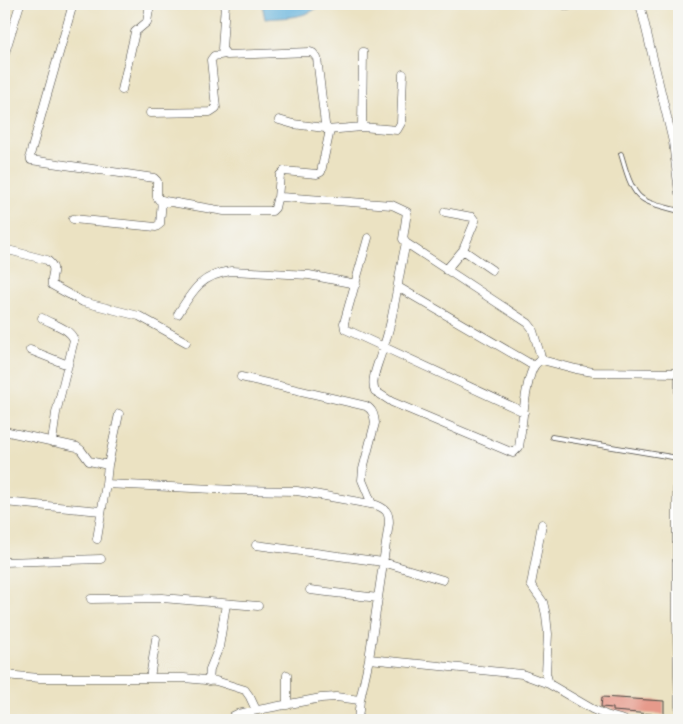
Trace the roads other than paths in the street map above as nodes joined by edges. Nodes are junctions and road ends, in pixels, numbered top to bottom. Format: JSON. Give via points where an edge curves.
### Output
{"nodes":[{"id":1,"x":20,"y":4,"type":"edge"},
{"id":2,"x":73,"y":4,"type":"edge"},
{"id":3,"x":150,"y":4,"type":"edge"},
{"id":4,"x":225,"y":4,"type":"edge"},
{"id":5,"x":563,"y":4,"type":"edge"},
{"id":6,"x":584,"y":4,"type":"edge"},
{"id":7,"x":640,"y":4,"type":"edge"},
{"id":8,"x":673,"y":4,"type":"edge"},
{"id":9,"x":679,"y":4,"type":"edge"},
{"id":10,"x":363,"y":52,"type":"dead end"},
{"id":11,"x":225,"y":54,"type":"junction"},
{"id":12,"x":4,"y":56,"type":"edge"},
{"id":13,"x":403,"y":74,"type":"dead end"},
{"id":14,"x":122,"y":90,"type":"dead end"},
{"id":15,"x":150,"y":113,"type":"dead end"},
{"id":16,"x":279,"y":120,"type":"dead end"},
{"id":17,"x":362,"y":126,"type":"junction"},
{"id":18,"x":328,"y":129,"type":"junction"},
{"id":19,"x":621,"y":154,"type":"dead end"},
{"id":20,"x":679,"y":193,"type":"edge"},
{"id":21,"x":278,"y":198,"type":"junction"},
{"id":22,"x":162,"y":200,"type":"junction"},
{"id":23,"x":679,"y":211,"type":"edge"},
{"id":24,"x":445,"y":212,"type":"dead end"},
{"id":25,"x":73,"y":220,"type":"dead end"},
{"id":26,"x":368,"y":238,"type":"dead end"},
{"id":27,"x":406,"y":243,"type":"junction"},
{"id":28,"x":4,"y":249,"type":"edge"},
{"id":29,"x":464,"y":250,"type":"junction"},
{"id":30,"x":446,"y":270,"type":"junction"},
{"id":31,"x":492,"y":270,"type":"dead end"},
{"id":32,"x":356,"y":284,"type":"junction"},
{"id":33,"x":398,"y":288,"type":"junction"},
{"id":34,"x":178,"y":314,"type":"dead end"},
{"id":35,"x":42,"y":318,"type":"dead end"},
{"id":36,"x":186,"y":342,"type":"dead end"},
{"id":37,"x":384,"y":346,"type":"junction"},
{"id":38,"x":30,"y":350,"type":"dead end"},
{"id":39,"x":542,"y":360,"type":"junction"},
{"id":40,"x":68,"y":365,"type":"junction"},
{"id":41,"x":534,"y":366,"type":"junction"},
{"id":42,"x":679,"y":373,"type":"edge"},
{"id":43,"x":241,"y":377,"type":"dead end"},
{"id":44,"x":679,"y":378,"type":"edge"},
{"id":45,"x":679,"y":399,"type":"edge"},
{"id":46,"x":524,"y":412,"type":"junction"},
{"id":47,"x":119,"y":414,"type":"dead end"},
{"id":48,"x":4,"y":431,"type":"edge"},
{"id":49,"x":552,"y":438,"type":"dead end"},
{"id":50,"x":52,"y":442,"type":"junction"},
{"id":51,"x":679,"y":446,"type":"edge"},
{"id":52,"x":678,"y":458,"type":"junction"},
{"id":53,"x":108,"y":465,"type":"junction"},
{"id":54,"x":106,"y":484,"type":"junction"},
{"id":55,"x":678,"y":493,"type":"edge"},
{"id":56,"x":4,"y":502,"type":"edge"},
{"id":57,"x":372,"y":504,"type":"junction"},
{"id":58,"x":101,"y":511,"type":"junction"},
{"id":59,"x":542,"y":524,"type":"dead end"},
{"id":60,"x":97,"y":539,"type":"dead end"},
{"id":61,"x":256,"y":545,"type":"dead end"},
{"id":62,"x":100,"y":559,"type":"dead end"},
{"id":63,"x":678,"y":561,"type":"edge"},
{"id":64,"x":4,"y":562,"type":"edge"},
{"id":65,"x":383,"y":562,"type":"junction"},
{"id":66,"x":443,"y":580,"type":"dead end"},
{"id":67,"x":310,"y":590,"type":"dead end"},
{"id":68,"x":378,"y":598,"type":"junction"},
{"id":69,"x":91,"y":599,"type":"dead end"},
{"id":70,"x":226,"y":604,"type":"junction"},
{"id":71,"x":258,"y":606,"type":"dead end"},
{"id":72,"x":678,"y":607,"type":"edge"},
{"id":73,"x":156,"y":639,"type":"dead end"},
{"id":74,"x":678,"y":646,"type":"edge"},
{"id":75,"x":369,"y":659,"type":"junction"},
{"id":76,"x":4,"y":675,"type":"edge"},
{"id":77,"x":287,"y":675,"type":"dead end"},
{"id":78,"x":150,"y":678,"type":"junction"},
{"id":79,"x":210,"y":681,"type":"junction"},
{"id":80,"x":550,"y":684,"type":"junction"},
{"id":81,"x":360,"y":700,"type":"junction"},
{"id":82,"x":287,"y":705,"type":"junction"},
{"id":83,"x":679,"y":708,"type":"edge"},
{"id":84,"x":256,"y":710,"type":"junction"},
{"id":85,"x":233,"y":720,"type":"edge"},
{"id":86,"x":358,"y":720,"type":"edge"},
{"id":87,"x":624,"y":720,"type":"edge"}],
"edges":[{"from":1,"to":12,"type":"street"},
{"from":2,"to":22,"type":"street","via":[[30,158],[38,163],[154,178],[157,180],[158,198]]},
{"from":3,"to":14,"type":"street","via":[[147,22],[135,32]]},
{"from":4,"to":11,"type":"street","via":[[222,24]]},
{"from":5,"to":6,"type":"street"},
{"from":7,"to":20,"type":"street","via":[[673,142]]},
{"from":8,"to":9,"type":"street"},
{"from":10,"to":17,"type":"street"},
{"from":11,"to":15,"type":"street","via":[[211,60],[216,108],[210,112]]},
{"from":11,"to":18,"type":"street","via":[[313,53],[317,58]]},
{"from":13,"to":17,"type":"street","via":[[399,128],[395,131]]},
{"from":16,"to":18,"type":"street"},
{"from":17,"to":18,"type":"street"},
{"from":18,"to":21,"type":"street","via":[[321,172],[284,171],[280,175]]},
{"from":19,"to":23,"type":"lane","via":[[639,196]]},
{"from":21,"to":22,"type":"street","via":[[275,209],[271,211],[224,211]]},
{"from":21,"to":27,"type":"street","via":[[398,207],[408,214],[403,239]]},
{"from":22,"to":25,"type":"street","via":[[160,224],[156,227]]},
{"from":24,"to":29,"type":"street","via":[[474,220]]},
{"from":26,"to":32,"type":"street"},
{"from":27,"to":30,"type":"street"},
{"from":27,"to":33,"type":"street"},
{"from":28,"to":36,"type":"street","via":[[47,260],[54,269],[52,285],[76,299],[92,306],[139,316]]},
{"from":29,"to":30,"type":"street"},
{"from":29,"to":31,"type":"street"},
{"from":30,"to":39,"type":"street","via":[[528,322]]},
{"from":32,"to":34,"type":"street","via":[[309,275],[230,271],[198,284]]},
{"from":32,"to":37,"type":"street","via":[[344,327]]},
{"from":33,"to":37,"type":"street"},
{"from":33,"to":41,"type":"street"},
{"from":35,"to":40,"type":"street","via":[[72,334],[74,345]]},
{"from":37,"to":46,"type":"street"},
{"from":37,"to":46,"type":"street","via":[[373,387],[392,402],[513,453],[519,448]]},
{"from":38,"to":40,"type":"street"},
{"from":39,"to":41,"type":"street"},
{"from":39,"to":42,"type":"street","via":[[593,372]]},
{"from":40,"to":50,"type":"street"},
{"from":41,"to":46,"type":"street"},
{"from":43,"to":57,"type":"street","via":[[371,409],[375,422],[362,480]]},
{"from":44,"to":45,"type":"street"},
{"from":45,"to":51,"type":"street"},
{"from":47,"to":53,"type":"street"},
{"from":48,"to":50,"type":"street"},
{"from":49,"to":52,"type":"lane"},
{"from":50,"to":53,"type":"street","via":[[78,447],[88,461]]},
{"from":51,"to":52,"type":"street"},
{"from":52,"to":55,"type":"street"},
{"from":53,"to":54,"type":"street"},
{"from":54,"to":57,"type":"street","via":[[296,491]]},
{"from":54,"to":58,"type":"street"},
{"from":55,"to":63,"type":"street"},
{"from":56,"to":58,"type":"street"},
{"from":57,"to":65,"type":"street","via":[[386,510],[389,517]]},
{"from":58,"to":60,"type":"street"},
{"from":59,"to":80,"type":"street","via":[[531,580],[546,615],[546,674]]},
{"from":61,"to":65,"type":"street"},
{"from":62,"to":64,"type":"street"},
{"from":63,"to":72,"type":"street"},
{"from":65,"to":66,"type":"street"},
{"from":65,"to":68,"type":"street"},
{"from":67,"to":68,"type":"street"},
{"from":68,"to":75,"type":"street"},
{"from":69,"to":70,"type":"street","via":[[162,598]]},
{"from":70,"to":71,"type":"street"},
{"from":70,"to":79,"type":"street"},
{"from":72,"to":74,"type":"street"},
{"from":73,"to":78,"type":"street"},
{"from":74,"to":83,"type":"street"},
{"from":75,"to":80,"type":"street","via":[[522,674]]},
{"from":75,"to":81,"type":"street"},
{"from":76,"to":78,"type":"street"},
{"from":77,"to":82,"type":"street"},
{"from":78,"to":79,"type":"street"},
{"from":79,"to":84,"type":"street","via":[[245,690]]},
{"from":80,"to":87,"type":"street","via":[[592,710]]},
{"from":81,"to":82,"type":"street","via":[[321,698]]},
{"from":81,"to":86,"type":"street"},
{"from":82,"to":84,"type":"street"},
{"from":84,"to":85,"type":"street","via":[[234,715]]}]}
